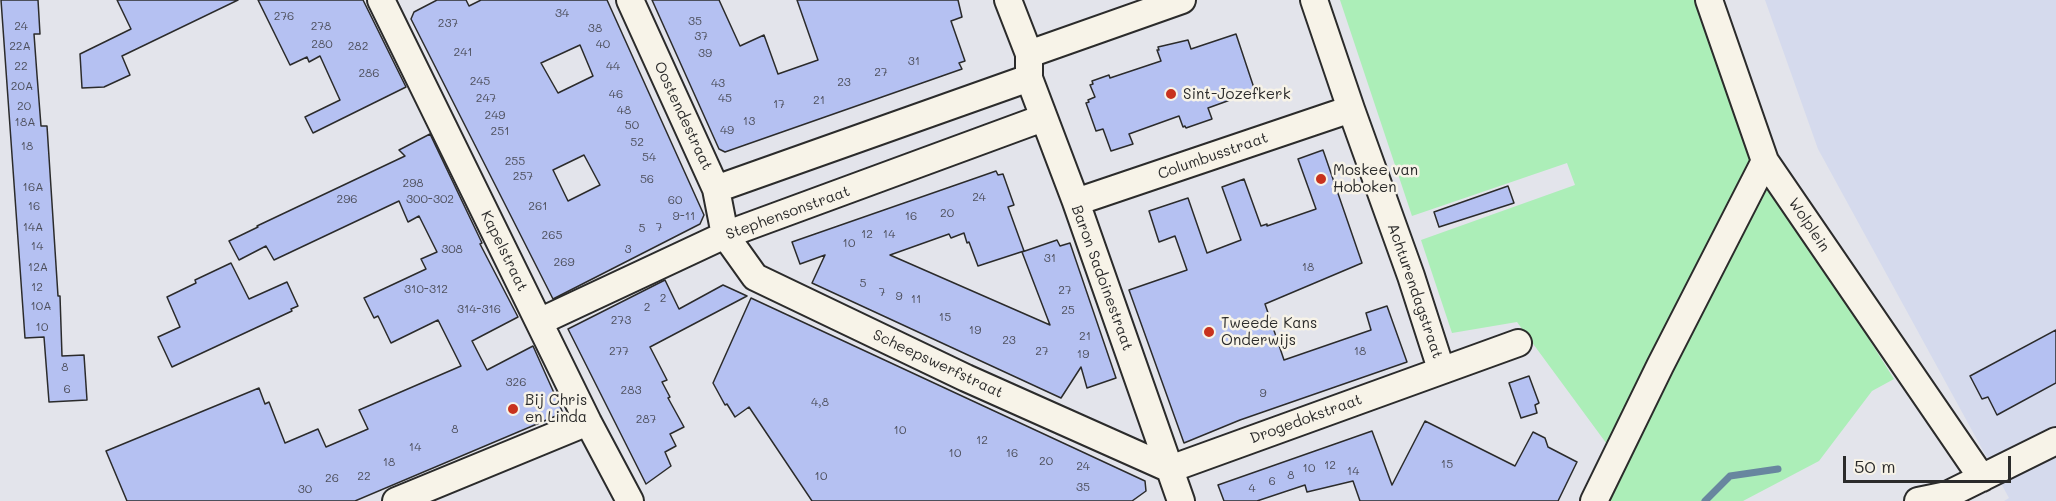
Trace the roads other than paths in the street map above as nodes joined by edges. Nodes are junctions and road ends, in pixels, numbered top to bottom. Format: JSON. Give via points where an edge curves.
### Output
{"nodes":[{"id":1,"x":630,"y":0,"type":"edge"},
{"id":2,"x":1008,"y":0,"type":"edge"},
{"id":3,"x":1182,"y":0,"type":"edge"},
{"id":4,"x":1314,"y":0,"type":"edge"},
{"id":5,"x":1709,"y":0,"type":"edge"},
{"id":6,"x":389,"y":3,"type":"edge"},
{"id":7,"x":1029,"y":66,"type":"junction"},
{"id":8,"x":1351,"y":109,"type":"junction"},
{"id":9,"x":1044,"y":118,"type":"junction"},
{"id":10,"x":1765,"y":161,"type":"junction"},
{"id":11,"x":716,"y":189,"type":"junction"},
{"id":12,"x":1076,"y":202,"type":"junction"},
{"id":13,"x":725,"y":235,"type":"junction"},
{"id":14,"x":539,"y":322,"type":"junction"},
{"id":15,"x":1518,"y":343,"type":"dead end"},
{"id":16,"x":1441,"y":369,"type":"junction"},
{"id":17,"x":588,"y":422,"type":"junction"},
{"id":18,"x":2056,"y":441,"type":"edge"},
{"id":19,"x":1170,"y":469,"type":"junction"},
{"id":20,"x":1982,"y":478,"type":"junction"},
{"id":21,"x":1176,"y":499,"type":"edge"},
{"id":22,"x":396,"y":501,"type":"edge"},
{"id":23,"x":630,"y":501,"type":"edge"},
{"id":24,"x":1594,"y":501,"type":"edge"},
{"id":25,"x":1918,"y":501,"type":"edge"}],
"edges":[{"from":1,"to":11,"type":"street","name":"Oostendestraat"},
{"from":2,"to":7,"type":"street","name":"Baron Sadoinestraat"},
{"from":3,"to":7,"type":"street"},
{"from":4,"to":8,"type":"street","name":"Achturendagstraat"},
{"from":5,"to":10,"type":"street","name":"Wolplein"},
{"from":6,"to":14,"type":"street","name":"Kapelstraat"},
{"from":7,"to":9,"type":"street","name":"Baron Sadoinestraat"},
{"from":7,"to":11,"type":"street"},
{"from":8,"to":12,"type":"street","name":"Columbusstraat"},
{"from":8,"to":16,"type":"street","name":"Achturendagstraat"},
{"from":9,"to":12,"type":"street","name":"Baron Sadoinestraat"},
{"from":9,"to":13,"type":"street","name":"Stephensonstraat"},
{"from":10,"to":20,"type":"street","name":"Wolplein"},
{"from":10,"to":24,"type":"street"},
{"from":11,"to":13,"type":"street","name":"Oostendestraat"},
{"from":12,"to":19,"type":"street","name":"Baron Sadoinestraat"},
{"from":13,"to":14,"type":"street","name":"Stephensonstraat"},
{"from":13,"to":19,"type":"street","name":"Scheepswerfstraat","via":[[754,277]]},
{"from":14,"to":17,"type":"street","name":"Kapelstraat"},
{"from":15,"to":16,"type":"street","name":"Achturendagstraat"},
{"from":16,"to":19,"type":"street","name":"Drogedokstraat"},
{"from":17,"to":22,"type":"street"},
{"from":17,"to":23,"type":"street","name":"Kapelstraat"},
{"from":18,"to":20,"type":"street"},
{"from":19,"to":21,"type":"street","name":"Baron Sadoinestraat"},
{"from":20,"to":25,"type":"street","via":[[1947,495]]}]}
